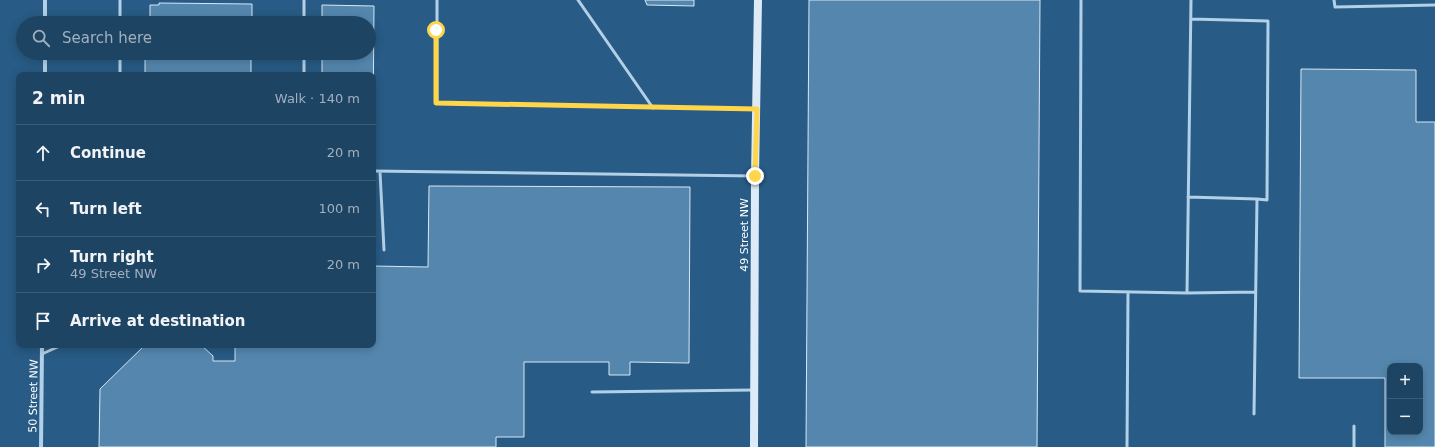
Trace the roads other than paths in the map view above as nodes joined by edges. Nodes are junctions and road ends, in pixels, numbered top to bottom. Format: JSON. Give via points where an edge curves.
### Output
{"nodes":[{"id":1,"x":45,"y":0,"type":"edge"},
{"id":2,"x":120,"y":0,"type":"edge"},
{"id":3,"x":304,"y":0,"type":"edge"},
{"id":4,"x":436,"y":0,"type":"edge"},
{"id":5,"x":578,"y":0,"type":"edge"},
{"id":6,"x":758,"y":0,"type":"edge"},
{"id":7,"x":1081,"y":0,"type":"edge"},
{"id":8,"x":1192,"y":0,"type":"edge"},
{"id":9,"x":1334,"y":0,"type":"edge"},
{"id":10,"x":1435,"y":5,"type":"edge"},
{"id":11,"x":45,"y":16,"type":"edge"},
{"id":12,"x":120,"y":16,"type":"edge"},
{"id":13,"x":304,"y":16,"type":"edge"},
{"id":14,"x":1191,"y":19,"type":"junction"},
{"id":15,"x":45,"y":60,"type":"edge"},
{"id":16,"x":120,"y":60,"type":"edge"},
{"id":17,"x":304,"y":60,"type":"edge"},
{"id":18,"x":44,"y":72,"type":"edge"},
{"id":19,"x":120,"y":72,"type":"edge"},
{"id":20,"x":304,"y":72,"type":"edge"},
{"id":21,"x":653,"y":108,"type":"junction"},
{"id":22,"x":757,"y":109,"type":"junction"},
{"id":23,"x":376,"y":172,"type":"edge"},
{"id":24,"x":380,"y":172,"type":"junction"},
{"id":25,"x":755,"y":176,"type":"junction"},
{"id":26,"x":1188,"y":197,"type":"junction"},
{"id":27,"x":1257,"y":199,"type":"junction"},
{"id":28,"x":384,"y":250,"type":"dead end"},
{"id":29,"x":1128,"y":292,"type":"junction"},
{"id":30,"x":1255,"y":292,"type":"junction"},
{"id":31,"x":1187,"y":293,"type":"junction"},
{"id":32,"x":42,"y":348,"type":"edge"},
{"id":33,"x":55,"y":348,"type":"edge"},
{"id":34,"x":42,"y":354,"type":"junction"},
{"id":35,"x":754,"y":390,"type":"junction"},
{"id":36,"x":592,"y":392,"type":"dead end"},
{"id":37,"x":1254,"y":414,"type":"dead end"},
{"id":38,"x":1354,"y":426,"type":"dead end"},
{"id":39,"x":41,"y":447,"type":"edge"},
{"id":40,"x":754,"y":447,"type":"edge"},
{"id":41,"x":1127,"y":447,"type":"edge"},
{"id":42,"x":1354,"y":447,"type":"edge"}],
"edges":[{"from":1,"to":11,"type":"street"},
{"from":2,"to":12,"type":"lane"},
{"from":3,"to":13,"type":"lane"},
{"from":4,"to":21,"type":"lane","via":[[436,103]]},
{"from":5,"to":21,"type":"lane"},
{"from":6,"to":22,"type":"street","name":"49 Street NW"},
{"from":7,"to":29,"type":"lane","via":[[1080,291]]},
{"from":8,"to":14,"type":"lane"},
{"from":9,"to":10,"type":"lane","via":[[1335,7]]},
{"from":14,"to":26,"type":"lane"},
{"from":14,"to":27,"type":"lane","via":[[1268,21],[1268,200]]},
{"from":15,"to":18,"type":"street"},
{"from":16,"to":19,"type":"lane"},
{"from":17,"to":20,"type":"lane"},
{"from":21,"to":22,"type":"lane"},
{"from":22,"to":25,"type":"street","name":"49 Street NW"},
{"from":23,"to":24,"type":"lane"},
{"from":24,"to":25,"type":"lane"},
{"from":24,"to":28,"type":"lane"},
{"from":25,"to":35,"type":"street","name":"49 Street NW"},
{"from":26,"to":27,"type":"lane"},
{"from":26,"to":31,"type":"lane"},
{"from":27,"to":30,"type":"lane"},
{"from":29,"to":31,"type":"lane"},
{"from":29,"to":41,"type":"lane"},
{"from":30,"to":31,"type":"lane"},
{"from":30,"to":37,"type":"lane"},
{"from":32,"to":34,"type":"street","name":"50 Street NW"},
{"from":33,"to":34,"type":"lane"},
{"from":34,"to":39,"type":"street","name":"50 Street NW"},
{"from":35,"to":36,"type":"lane"},
{"from":35,"to":40,"type":"street","name":"49 Street NW"},
{"from":38,"to":42,"type":"lane"}]}
